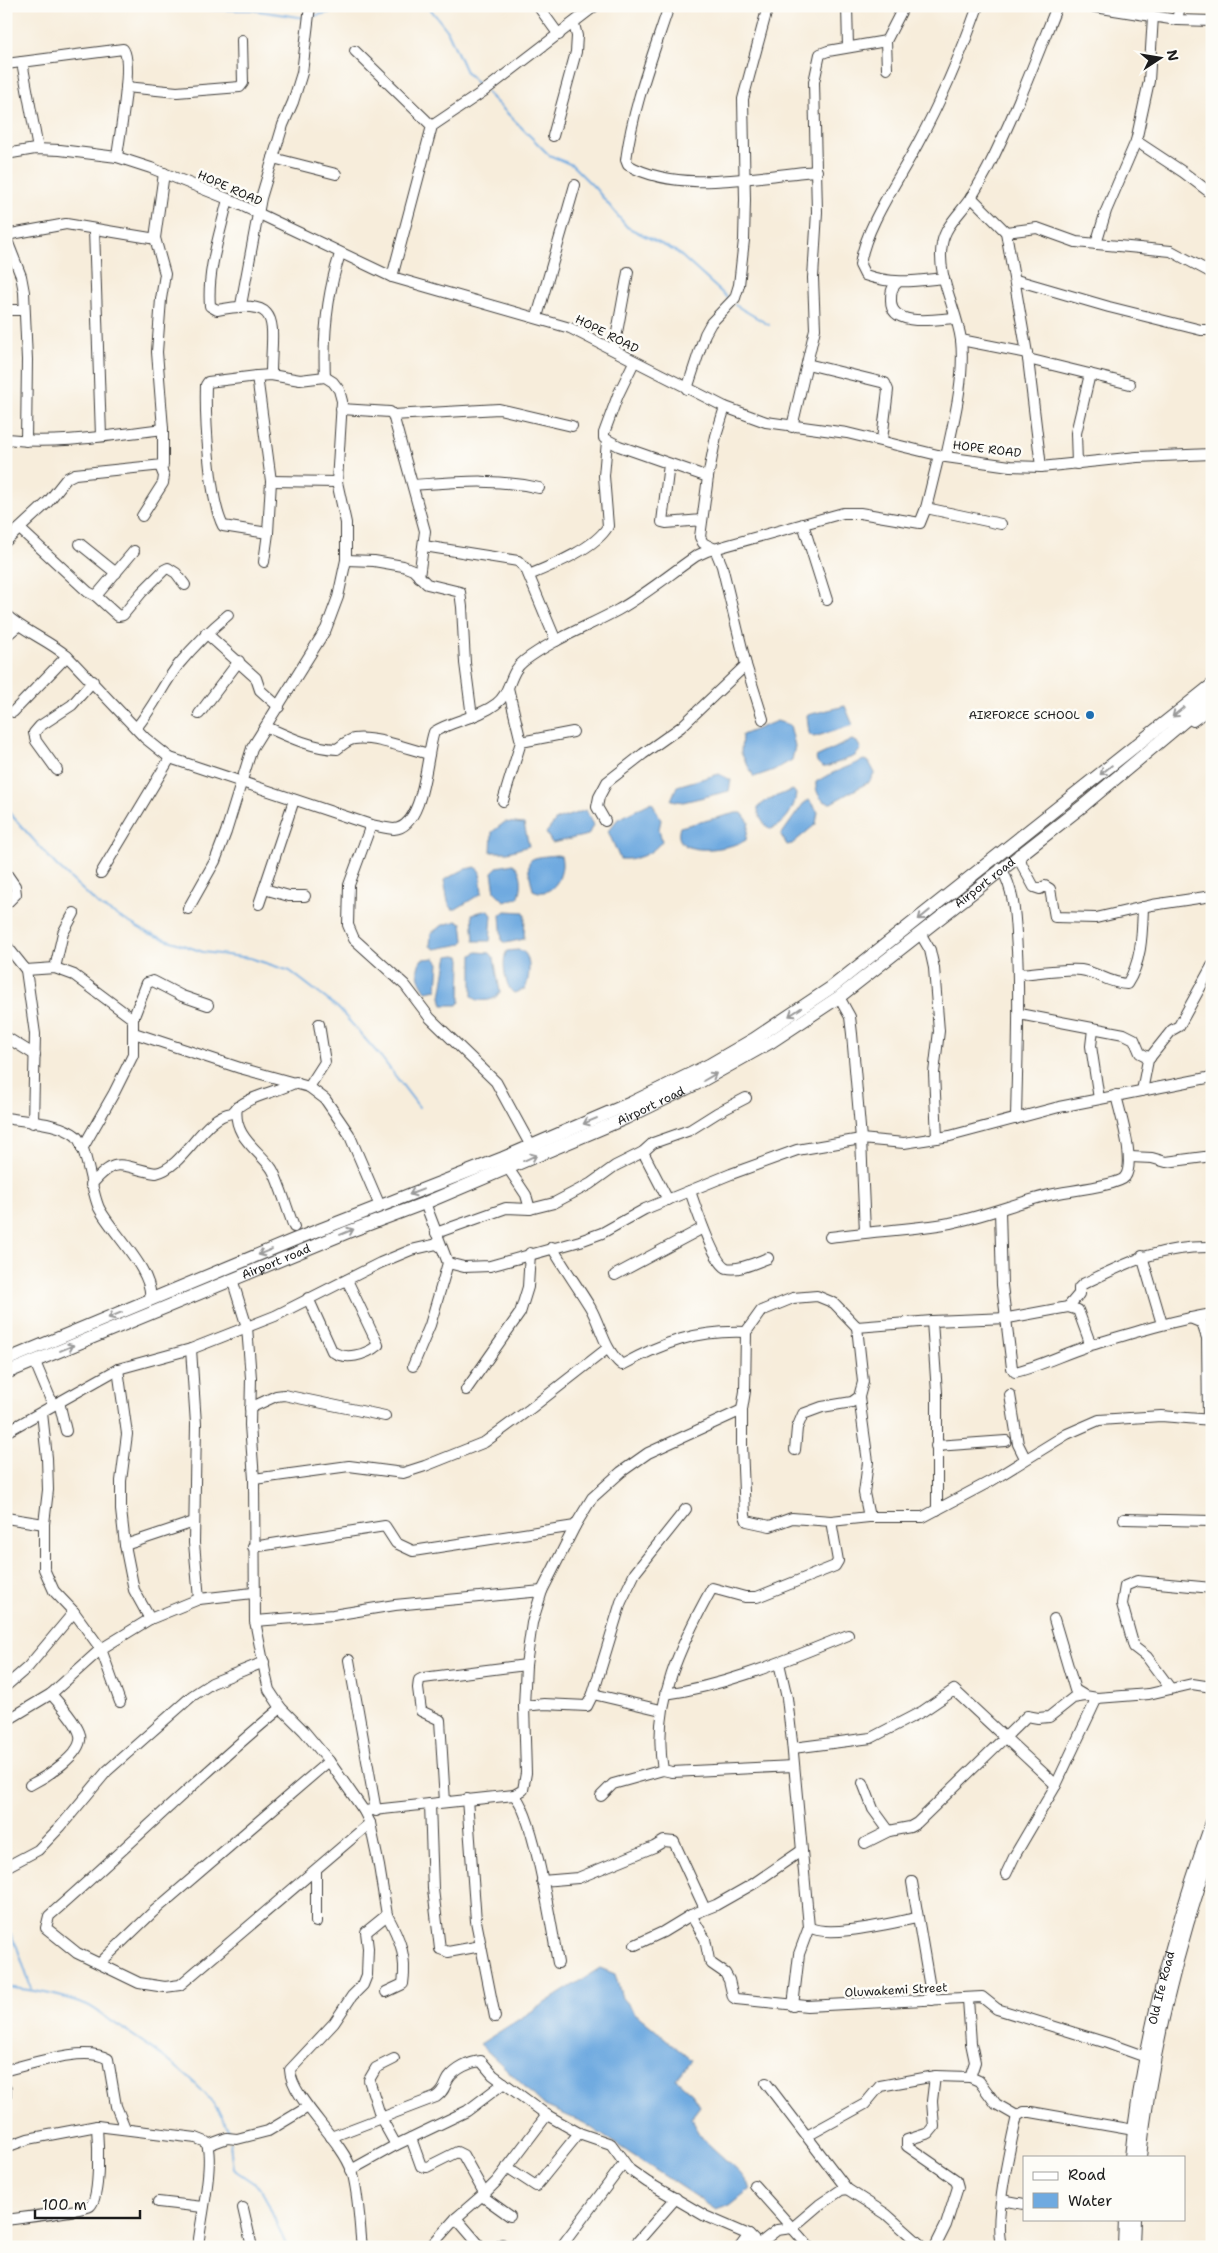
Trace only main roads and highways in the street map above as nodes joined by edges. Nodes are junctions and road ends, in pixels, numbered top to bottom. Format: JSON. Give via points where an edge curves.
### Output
{"nodes":[{"id":1,"x":1212,"y":685,"type":"edge"},
{"id":2,"x":1212,"y":698,"type":"edge"},
{"id":3,"x":1165,"y":730,"type":"junction"},
{"id":4,"x":572,"y":1134,"type":"junction"},
{"id":5,"x":324,"y":1235,"type":"junction"},
{"id":6,"x":6,"y":1360,"type":"edge"},
{"id":7,"x":6,"y":1373,"type":"edge"},
{"id":8,"x":1212,"y":1822,"type":"edge"},
{"id":9,"x":1212,"y":1848,"type":"edge"},
{"id":10,"x":1166,"y":1992,"type":"junction"},
{"id":11,"x":1131,"y":2156,"type":"edge"},
{"id":12,"x":1140,"y":2156,"type":"edge"},
{"id":13,"x":1125,"y":2220,"type":"edge"},
{"id":14,"x":1134,"y":2220,"type":"edge"},
{"id":15,"x":1124,"y":2247,"type":"edge"},
{"id":16,"x":1133,"y":2247,"type":"edge"}],
"edges":[{"from":1,"to":3,"type":"main road","name":"Airport road","one_way":true},
{"from":2,"to":3,"type":"main road","name":"Airport road"},
{"from":3,"to":4,"type":"main road","name":"Airport road","one_way":true,"via":[[832,987],[708,1066]]},
{"from":4,"to":3,"type":"main road","name":"Airport road","one_way":true,"via":[[664,1101],[770,1042],[839,997],[1084,804]]},
{"from":4,"to":5,"type":"main road","name":"Airport road","one_way":true,"via":[[531,1146],[380,1206]]},
{"from":5,"to":4,"type":"main road","name":"Airport road","one_way":true,"via":[[425,1203],[508,1168]]},
{"from":5,"to":6,"type":"main road","name":"Airport road","one_way":true,"via":[[150,1300]]},
{"from":7,"to":5,"type":"main road","name":"Airport road","one_way":true,"via":[[232,1280]]},
{"from":8,"to":10,"type":"main road","name":"Old Ife Road","via":[[1188,1894]]},
{"from":9,"to":10,"type":"main road","name":"Old Ife Road"},
{"from":10,"to":11,"type":"main road","name":"Old Ife Road","via":[[1146,2057]]},
{"from":10,"to":12,"type":"main road","name":"Old Ife Road"},
{"from":13,"to":15,"type":"main road"},
{"from":14,"to":16,"type":"main road"}]}
